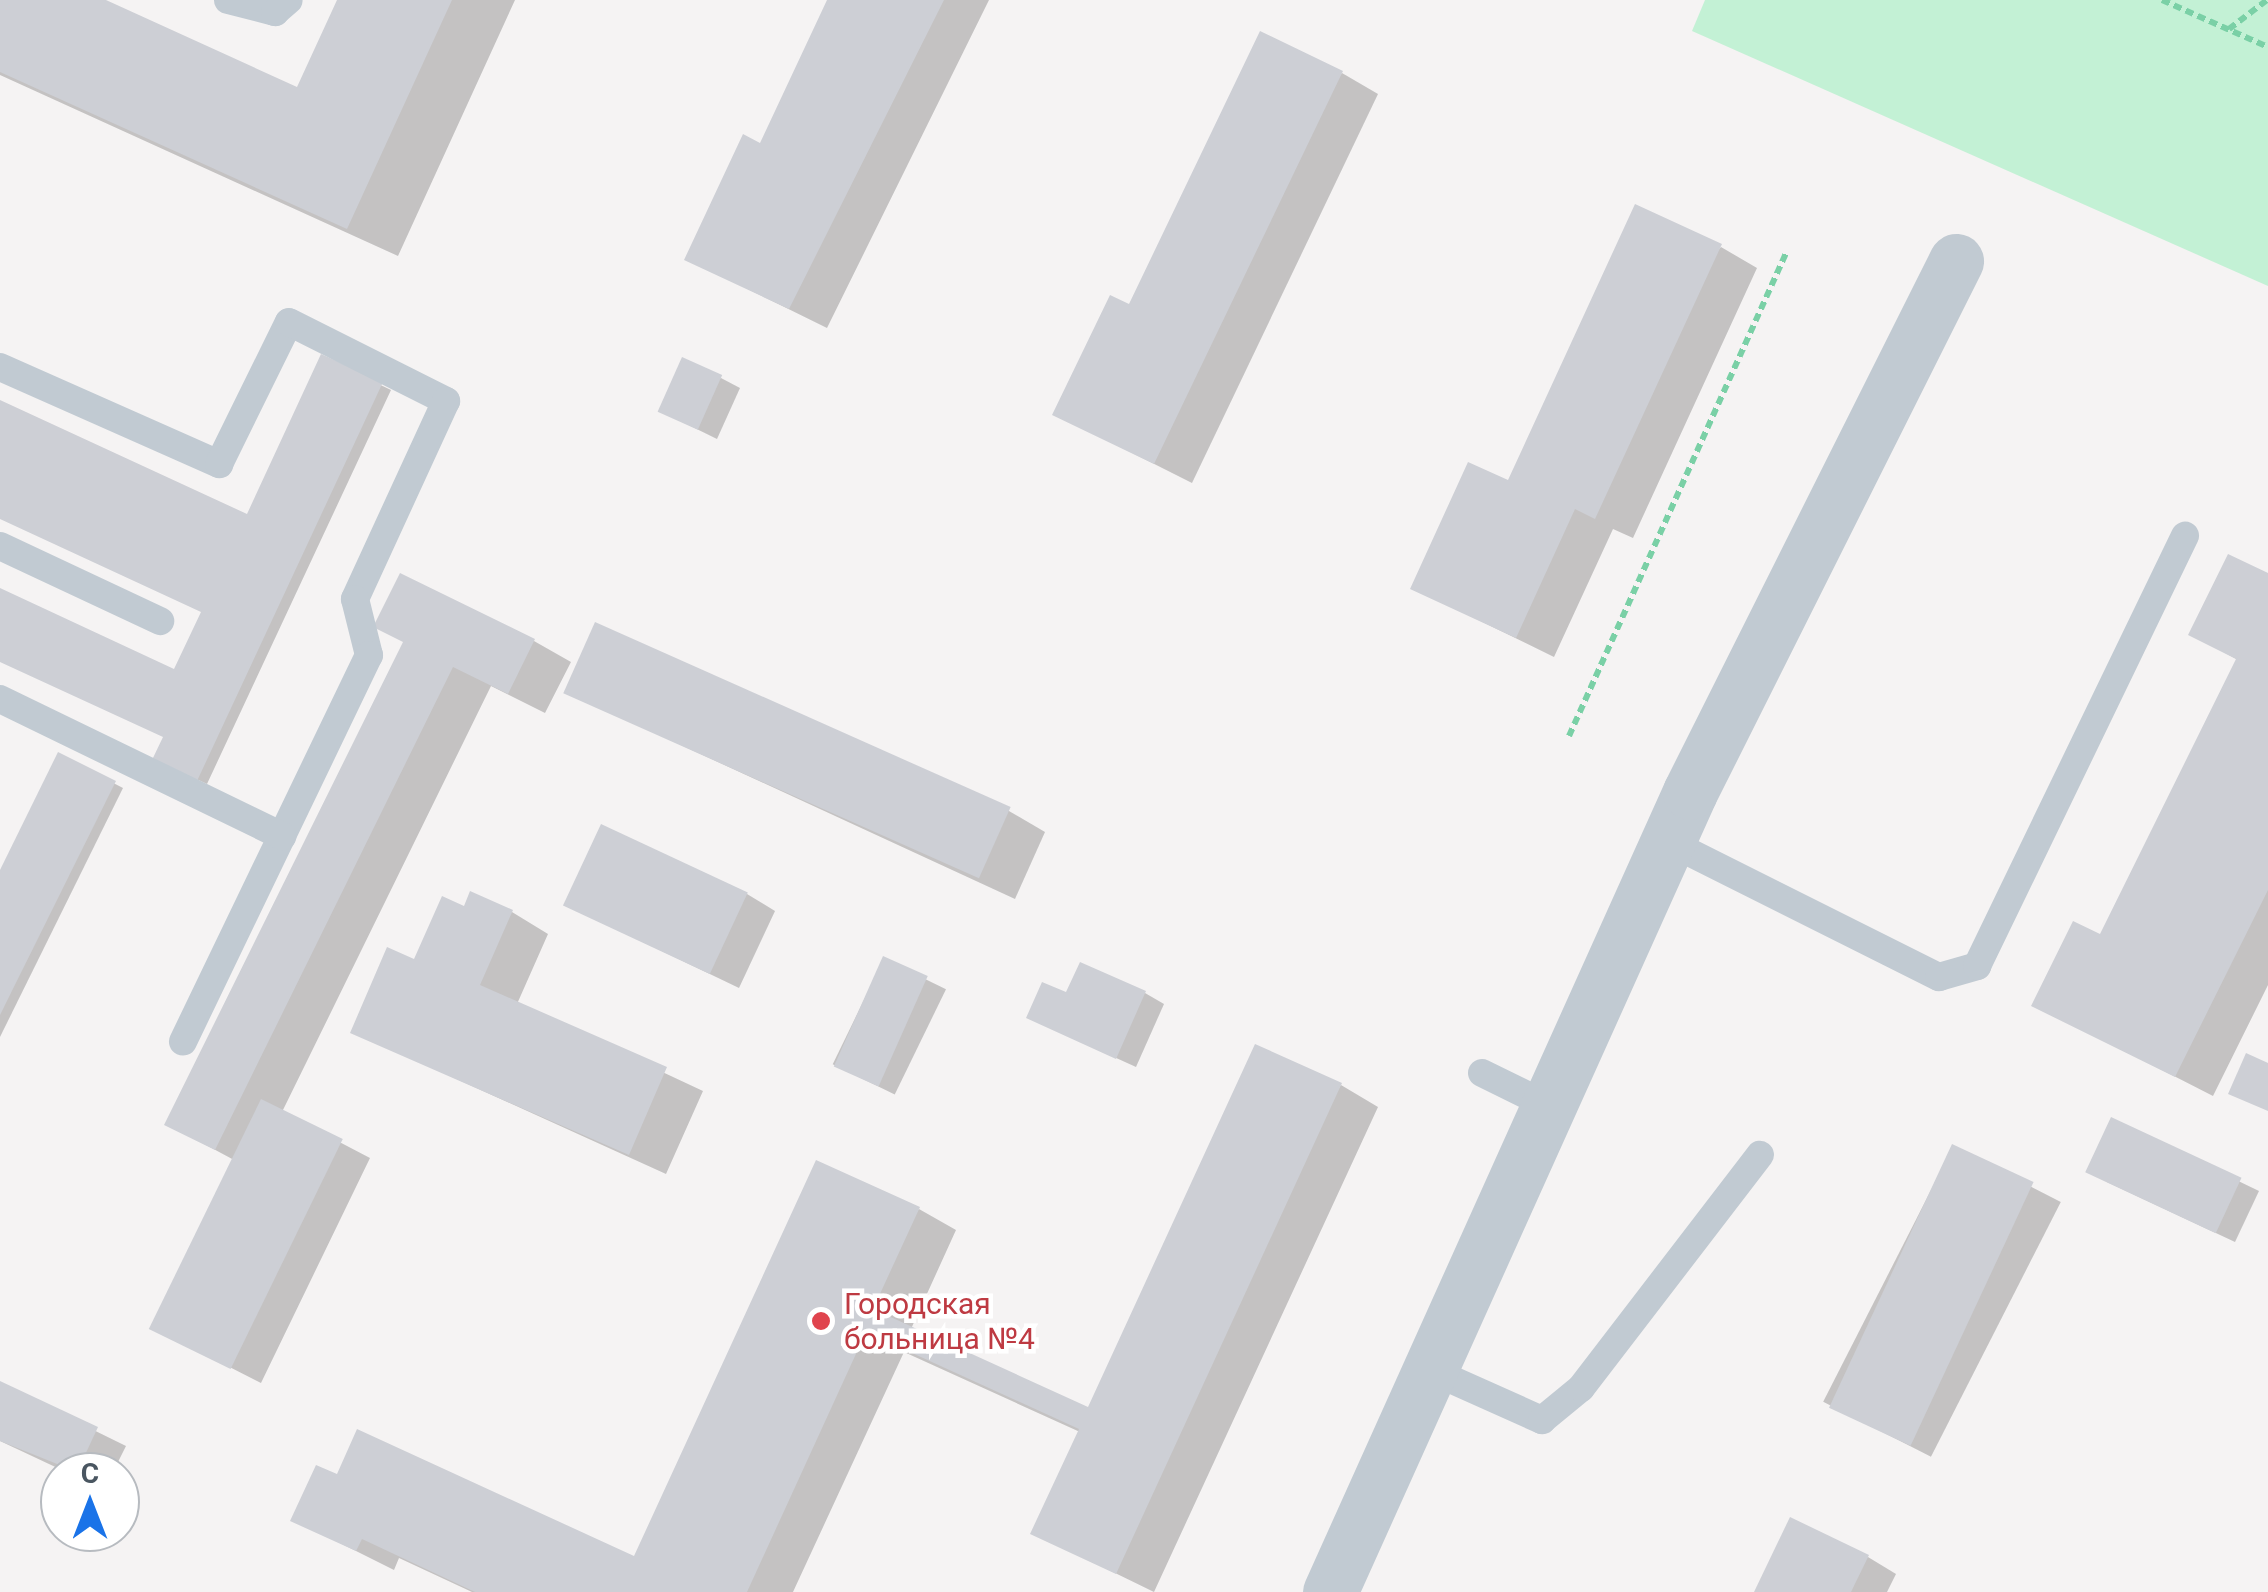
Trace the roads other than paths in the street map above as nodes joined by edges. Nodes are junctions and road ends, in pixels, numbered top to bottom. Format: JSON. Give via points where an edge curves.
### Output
{"nodes":[{"id":1,"x":228,"y":0,"type":"edge"},
{"id":2,"x":289,"y":0,"type":"edge"},
{"id":3,"x":1956,"y":261,"type":"dead end"},
{"id":4,"x":0,"y":367,"type":"edge"},
{"id":5,"x":2185,"y":536,"type":"dead end"},
{"id":6,"x":0,"y":546,"type":"edge"},
{"id":7,"x":160,"y":621,"type":"dead end"},
{"id":8,"x":0,"y":699,"type":"edge"},
{"id":9,"x":282,"y":836,"type":"junction"},
{"id":10,"x":1670,"y":842,"type":"junction"},
{"id":11,"x":183,"y":1042,"type":"dead end"},
{"id":12,"x":1482,"y":1073,"type":"dead end"},
{"id":13,"x":1547,"y":1105,"type":"junction"},
{"id":14,"x":1760,"y":1155,"type":"dead end"},
{"id":15,"x":1430,"y":1370,"type":"junction"},
{"id":16,"x":1330,"y":1592,"type":"edge"}],
"edges":[{"from":1,"to":2,"type":"lane","via":[[275,12]]},
{"from":3,"to":10,"type":"street"},
{"from":4,"to":9,"type":"lane","via":[[219,464],[289,322],[446,400],[355,600],[369,655]]},
{"from":5,"to":10,"type":"lane","via":[[1977,966],[1939,976]]},
{"from":6,"to":7,"type":"lane"},
{"from":8,"to":9,"type":"lane"},
{"from":9,"to":11,"type":"lane"},
{"from":10,"to":13,"type":"street"},
{"from":12,"to":13,"type":"lane"},
{"from":13,"to":15,"type":"street"},
{"from":14,"to":15,"type":"lane","via":[[1581,1388],[1542,1420]]},
{"from":15,"to":16,"type":"street"}]}
